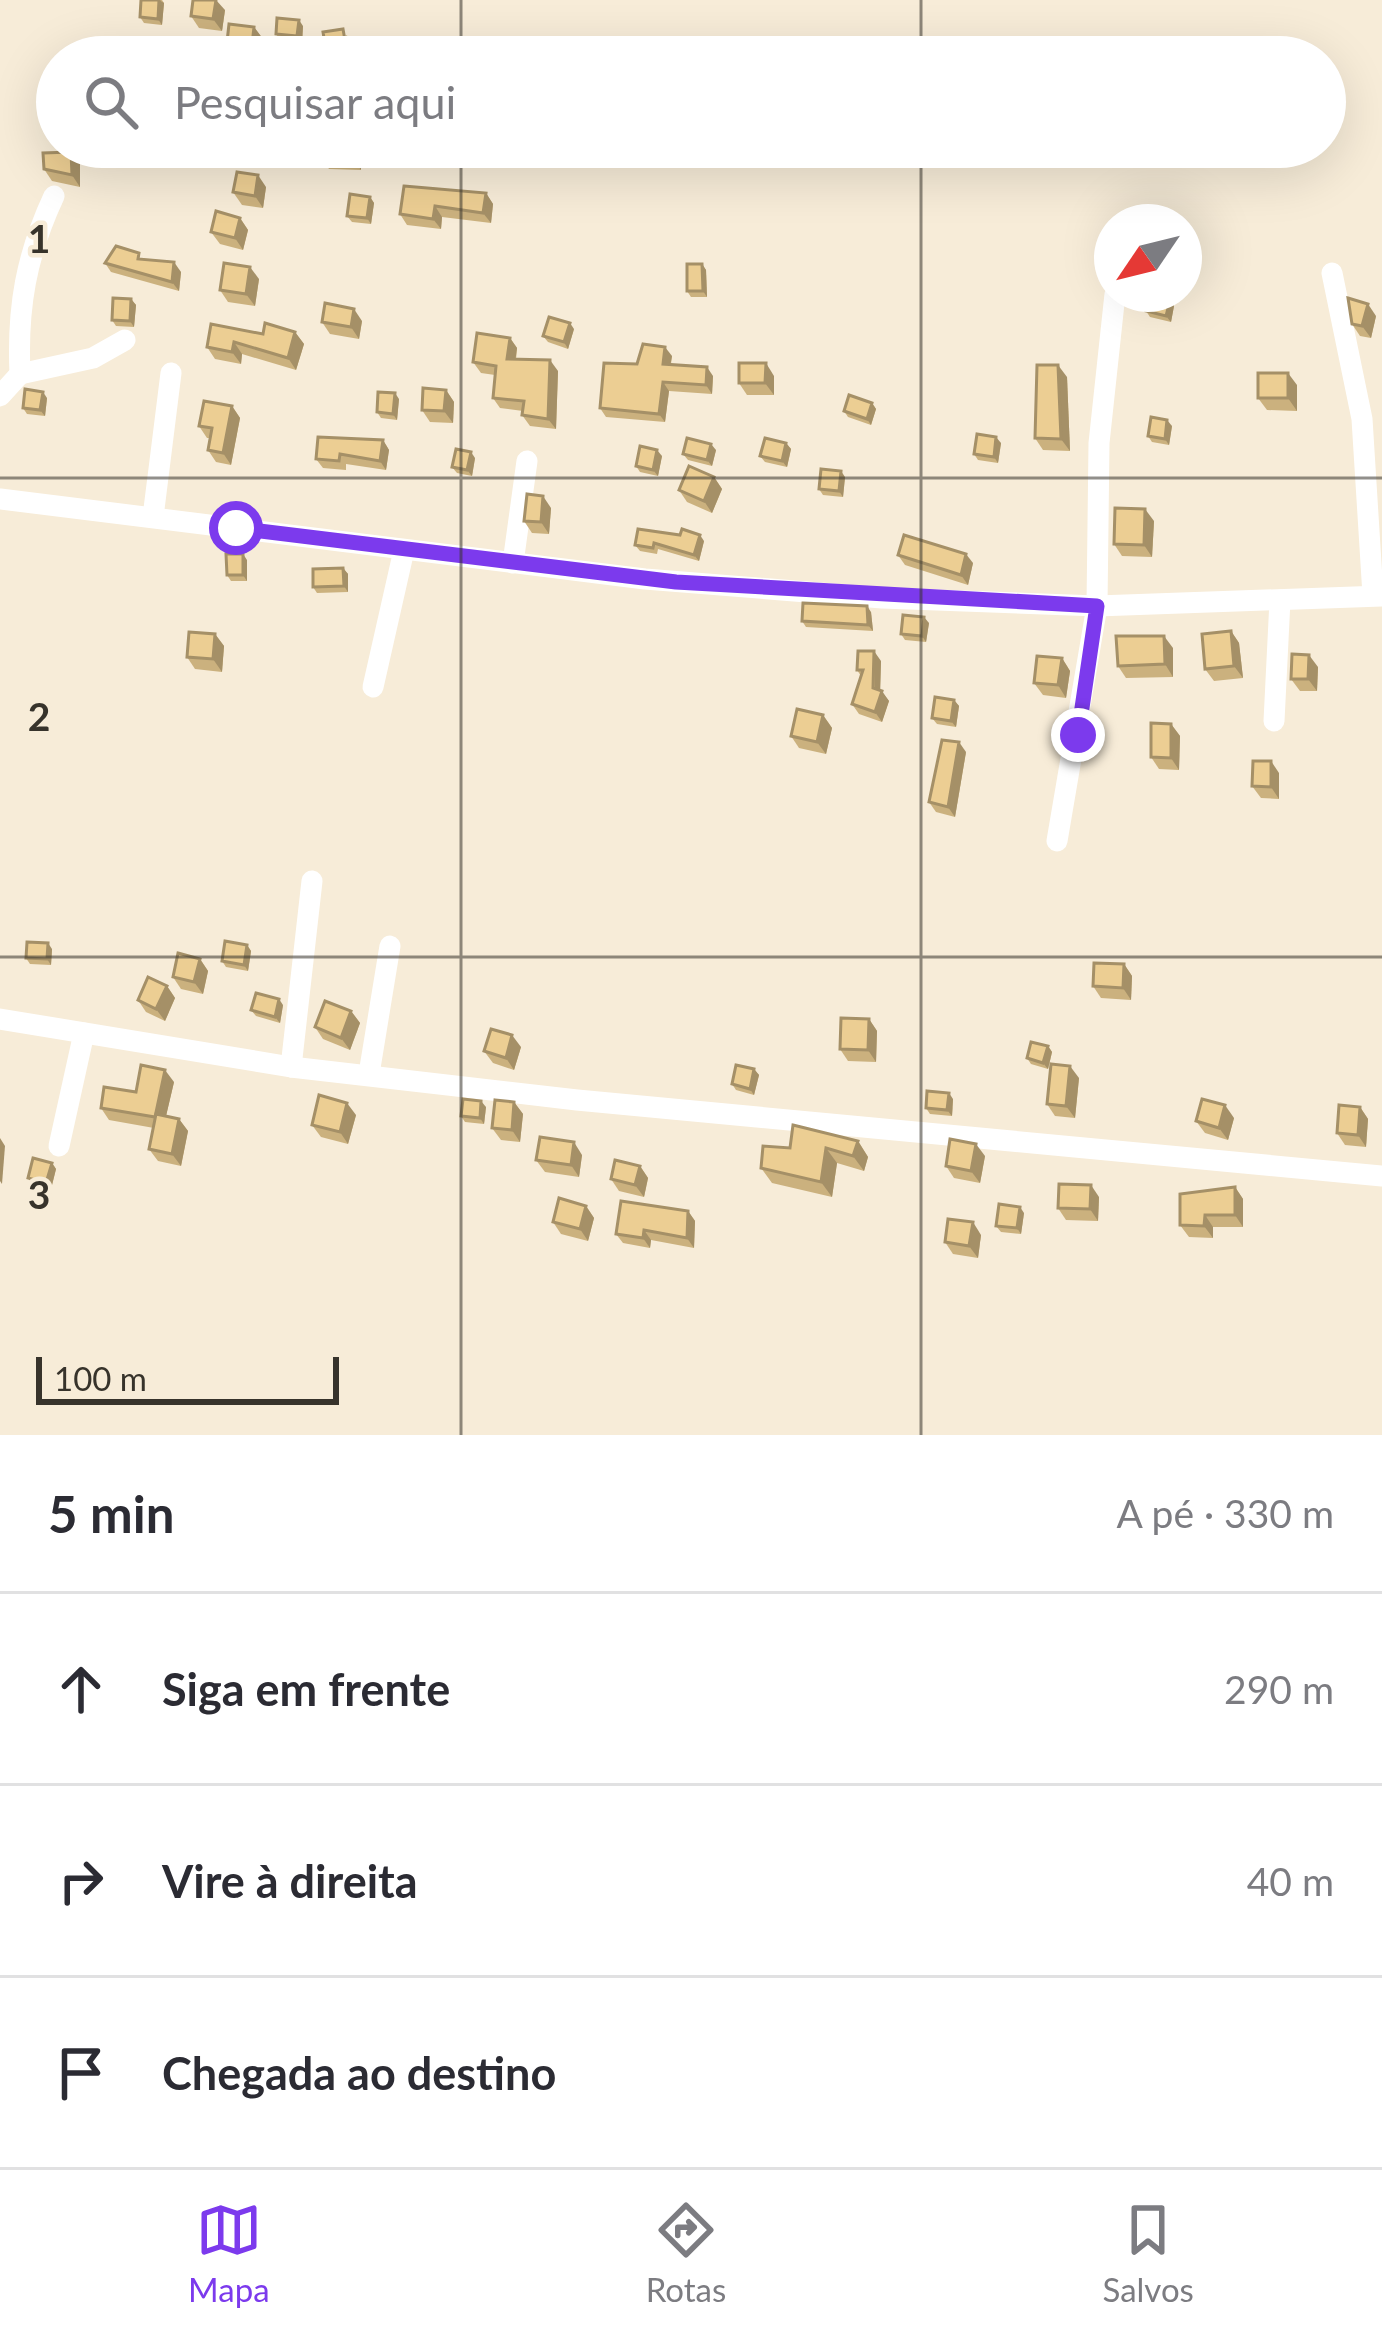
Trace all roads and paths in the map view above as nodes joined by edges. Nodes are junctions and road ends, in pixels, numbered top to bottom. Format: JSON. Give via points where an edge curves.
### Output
{"nodes":[{"id":1,"x":54,"y":196,"type":"dead end"},
{"id":2,"x":1332,"y":272,"type":"dead end"},
{"id":3,"x":1113,"y":312,"type":"edge"},
{"id":4,"x":125,"y":340,"type":"dead end"},
{"id":5,"x":171,"y":373,"type":"dead end"},
{"id":6,"x":20,"y":374,"type":"junction"},
{"id":7,"x":0,"y":396,"type":"edge"},
{"id":8,"x":1372,"y":419,"type":"edge"},
{"id":9,"x":526,"y":461,"type":"dead end"},
{"id":10,"x":0,"y":499,"type":"edge"},
{"id":11,"x":153,"y":518,"type":"junction"},
{"id":12,"x":404,"y":550,"type":"junction"},
{"id":13,"x":513,"y":563,"type":"junction"},
{"id":14,"x":1378,"y":596,"type":"edge"},
{"id":15,"x":1280,"y":600,"type":"junction"},
{"id":16,"x":1097,"y":606,"type":"junction"},
{"id":17,"x":373,"y":687,"type":"dead end"},
{"id":18,"x":1274,"y":721,"type":"dead end"},
{"id":19,"x":1057,"y":842,"type":"dead end"},
{"id":20,"x":312,"y":881,"type":"dead end"},
{"id":21,"x":390,"y":946,"type":"dead end"},
{"id":22,"x":0,"y":1019,"type":"edge"},
{"id":23,"x":84,"y":1033,"type":"junction"},
{"id":24,"x":291,"y":1067,"type":"junction"},
{"id":25,"x":369,"y":1074,"type":"junction"},
{"id":26,"x":59,"y":1145,"type":"dead end"},
{"id":27,"x":1382,"y":1176,"type":"edge"}],
"edges":[{"from":1,"to":6,"type":"street","via":[[19,300]]},
{"from":2,"to":8,"type":"street"},
{"from":3,"to":16,"type":"street","via":[[1099,443]]},
{"from":4,"to":6,"type":"street","via":[[93,358]]},
{"from":5,"to":11,"type":"street"},
{"from":6,"to":7,"type":"street"},
{"from":8,"to":14,"type":"street"},
{"from":9,"to":13,"type":"street"},
{"from":10,"to":11,"type":"street"},
{"from":11,"to":12,"type":"street"},
{"from":12,"to":13,"type":"street"},
{"from":12,"to":17,"type":"street"},
{"from":13,"to":16,"type":"street","via":[[764,589]]},
{"from":14,"to":15,"type":"street"},
{"from":15,"to":16,"type":"street"},
{"from":15,"to":18,"type":"street"},
{"from":16,"to":19,"type":"street"},
{"from":20,"to":24,"type":"street"},
{"from":21,"to":25,"type":"street"},
{"from":22,"to":23,"type":"street"},
{"from":23,"to":24,"type":"street"},
{"from":23,"to":26,"type":"street"},
{"from":24,"to":25,"type":"street"},
{"from":25,"to":27,"type":"street"}]}
